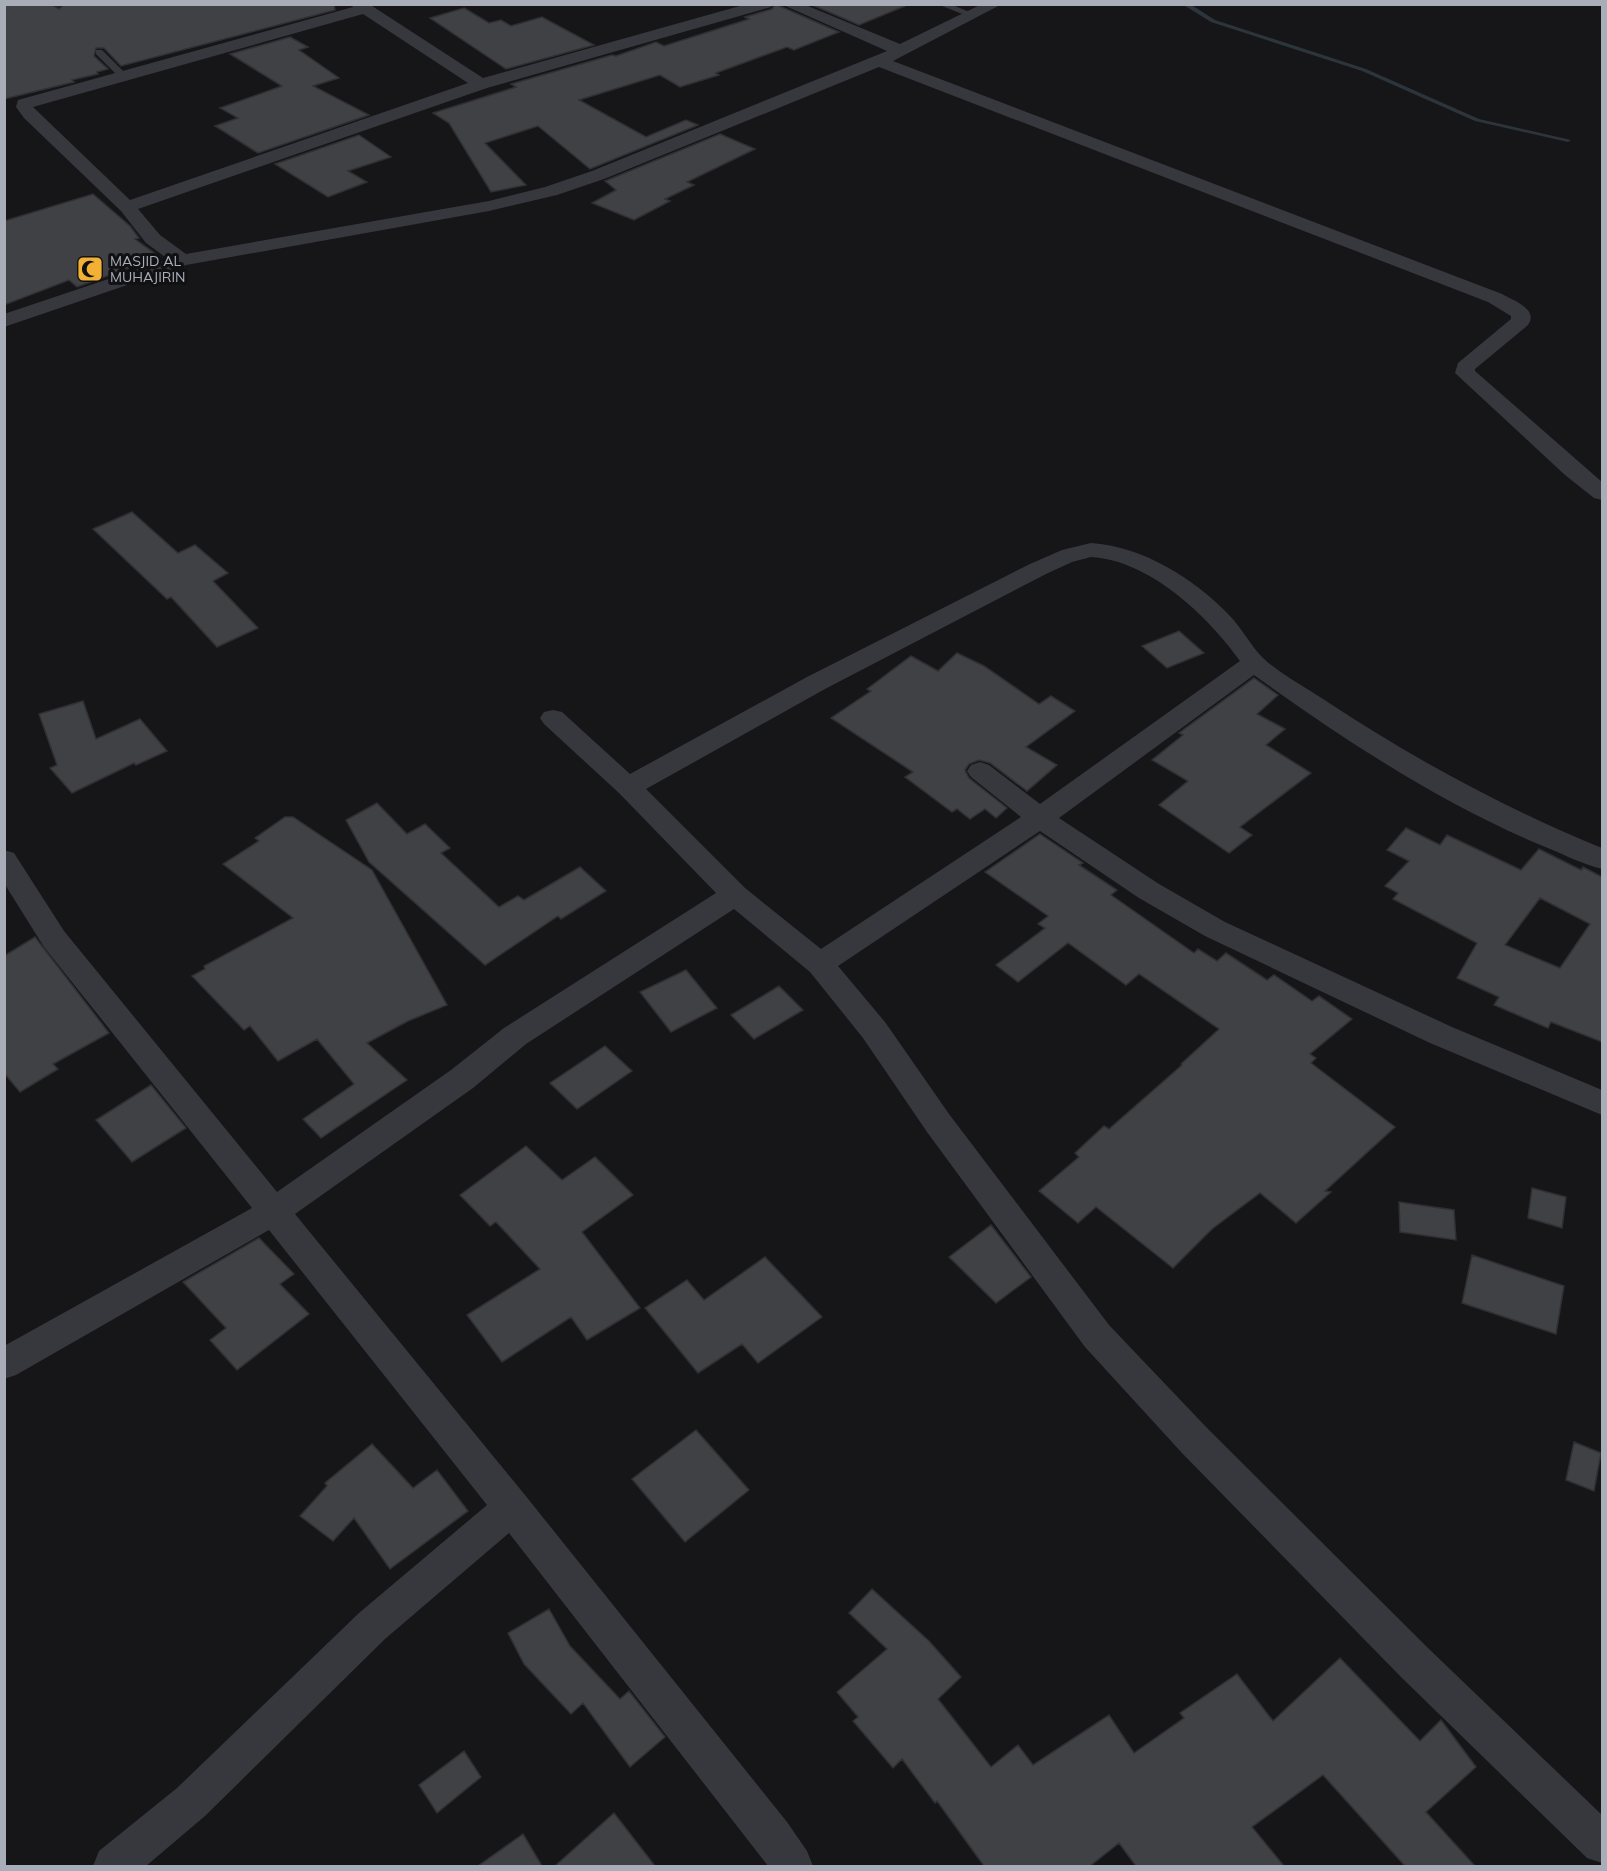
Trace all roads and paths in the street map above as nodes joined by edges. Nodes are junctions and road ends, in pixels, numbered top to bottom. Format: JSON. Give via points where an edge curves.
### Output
{"nodes":[{"id":1,"x":766,"y":4,"type":"edge"},
{"id":2,"x":788,"y":4,"type":"edge"},
{"id":3,"x":941,"y":4,"type":"edge"},
{"id":4,"x":996,"y":4,"type":"edge"},
{"id":5,"x":361,"y":7,"type":"edge"},
{"id":6,"x":973,"y":15,"type":"junction"},
{"id":7,"x":900,"y":50,"type":"junction"},
{"id":8,"x":99,"y":52,"type":"dead end"},
{"id":9,"x":879,"y":61,"type":"junction"},
{"id":10,"x":123,"y":76,"type":"junction"},
{"id":11,"x":481,"y":84,"type":"junction"},
{"id":12,"x":127,"y":207,"type":"junction"},
{"id":13,"x":182,"y":260,"type":"junction"},
{"id":14,"x":4,"y":321,"type":"edge"},
{"id":15,"x":1602,"y":493,"type":"edge"},
{"id":16,"x":1254,"y":663,"type":"junction"},
{"id":17,"x":553,"y":718,"type":"dead end"},
{"id":18,"x":980,"y":771,"type":"dead end"},
{"id":19,"x":628,"y":788,"type":"junction"},
{"id":20,"x":1040,"y":818,"type":"junction"},
{"id":21,"x":1602,"y":859,"type":"edge"},
{"id":22,"x":4,"y":860,"type":"edge"},
{"id":23,"x":735,"y":895,"type":"junction"},
{"id":24,"x":820,"y":963,"type":"junction"},
{"id":25,"x":1602,"y":1103,"type":"edge"},
{"id":26,"x":275,"y":1211,"type":"junction"},
{"id":27,"x":4,"y":1364,"type":"edge"},
{"id":28,"x":512,"y":1507,"type":"junction"},
{"id":29,"x":1602,"y":1843,"type":"edge"},
{"id":30,"x":114,"y":1866,"type":"edge"},
{"id":31,"x":792,"y":1866,"type":"edge"}],
"edges":[{"from":1,"to":11,"type":"street"},
{"from":2,"to":7,"type":"street"},
{"from":3,"to":6,"type":"lane"},
{"from":4,"to":6,"type":"street"},
{"from":5,"to":10,"type":"street"},
{"from":5,"to":11,"type":"street"},
{"from":6,"to":7,"type":"street"},
{"from":7,"to":9,"type":"street"},
{"from":8,"to":10,"type":"lane"},
{"from":9,"to":13,"type":"street","via":[[598,175],[551,190],[489,206]]},
{"from":9,"to":15,"type":"street","via":[[1512,307],[1521,313],[1521,321],[1476,356],[1465,367],[1465,373]]},
{"from":10,"to":12,"type":"street","via":[[29,101],[24,107]]},
{"from":11,"to":12,"type":"street"},
{"from":12,"to":13,"type":"street","via":[[153,239]]},
{"from":13,"to":14,"type":"street"},
{"from":16,"to":19,"type":"street","via":[[1210,609],[1183,589],[1124,556],[1092,550],[1038,569],[816,683]]},
{"from":16,"to":20,"type":"street"},
{"from":16,"to":21,"type":"street","via":[[1404,763],[1504,817]]},
{"from":17,"to":19,"type":"street"},
{"from":18,"to":20,"type":"street"},
{"from":19,"to":23,"type":"street"},
{"from":20,"to":24,"type":"street"},
{"from":20,"to":25,"type":"street","via":[[1149,891],[1215,929],[1441,1035]]},
{"from":22,"to":26,"type":"street","via":[[54,939]]},
{"from":23,"to":24,"type":"street"},
{"from":23,"to":26,"type":"street","via":[[524,1030],[462,1079]]},
{"from":24,"to":29,"type":"street","via":[[874,1030],[938,1124],[1096,1336],[1415,1663]]},
{"from":26,"to":27,"type":"street"},
{"from":26,"to":28,"type":"street"},
{"from":28,"to":30,"type":"street","via":[[372,1626],[191,1802]]},
{"from":28,"to":31,"type":"street"}]}
